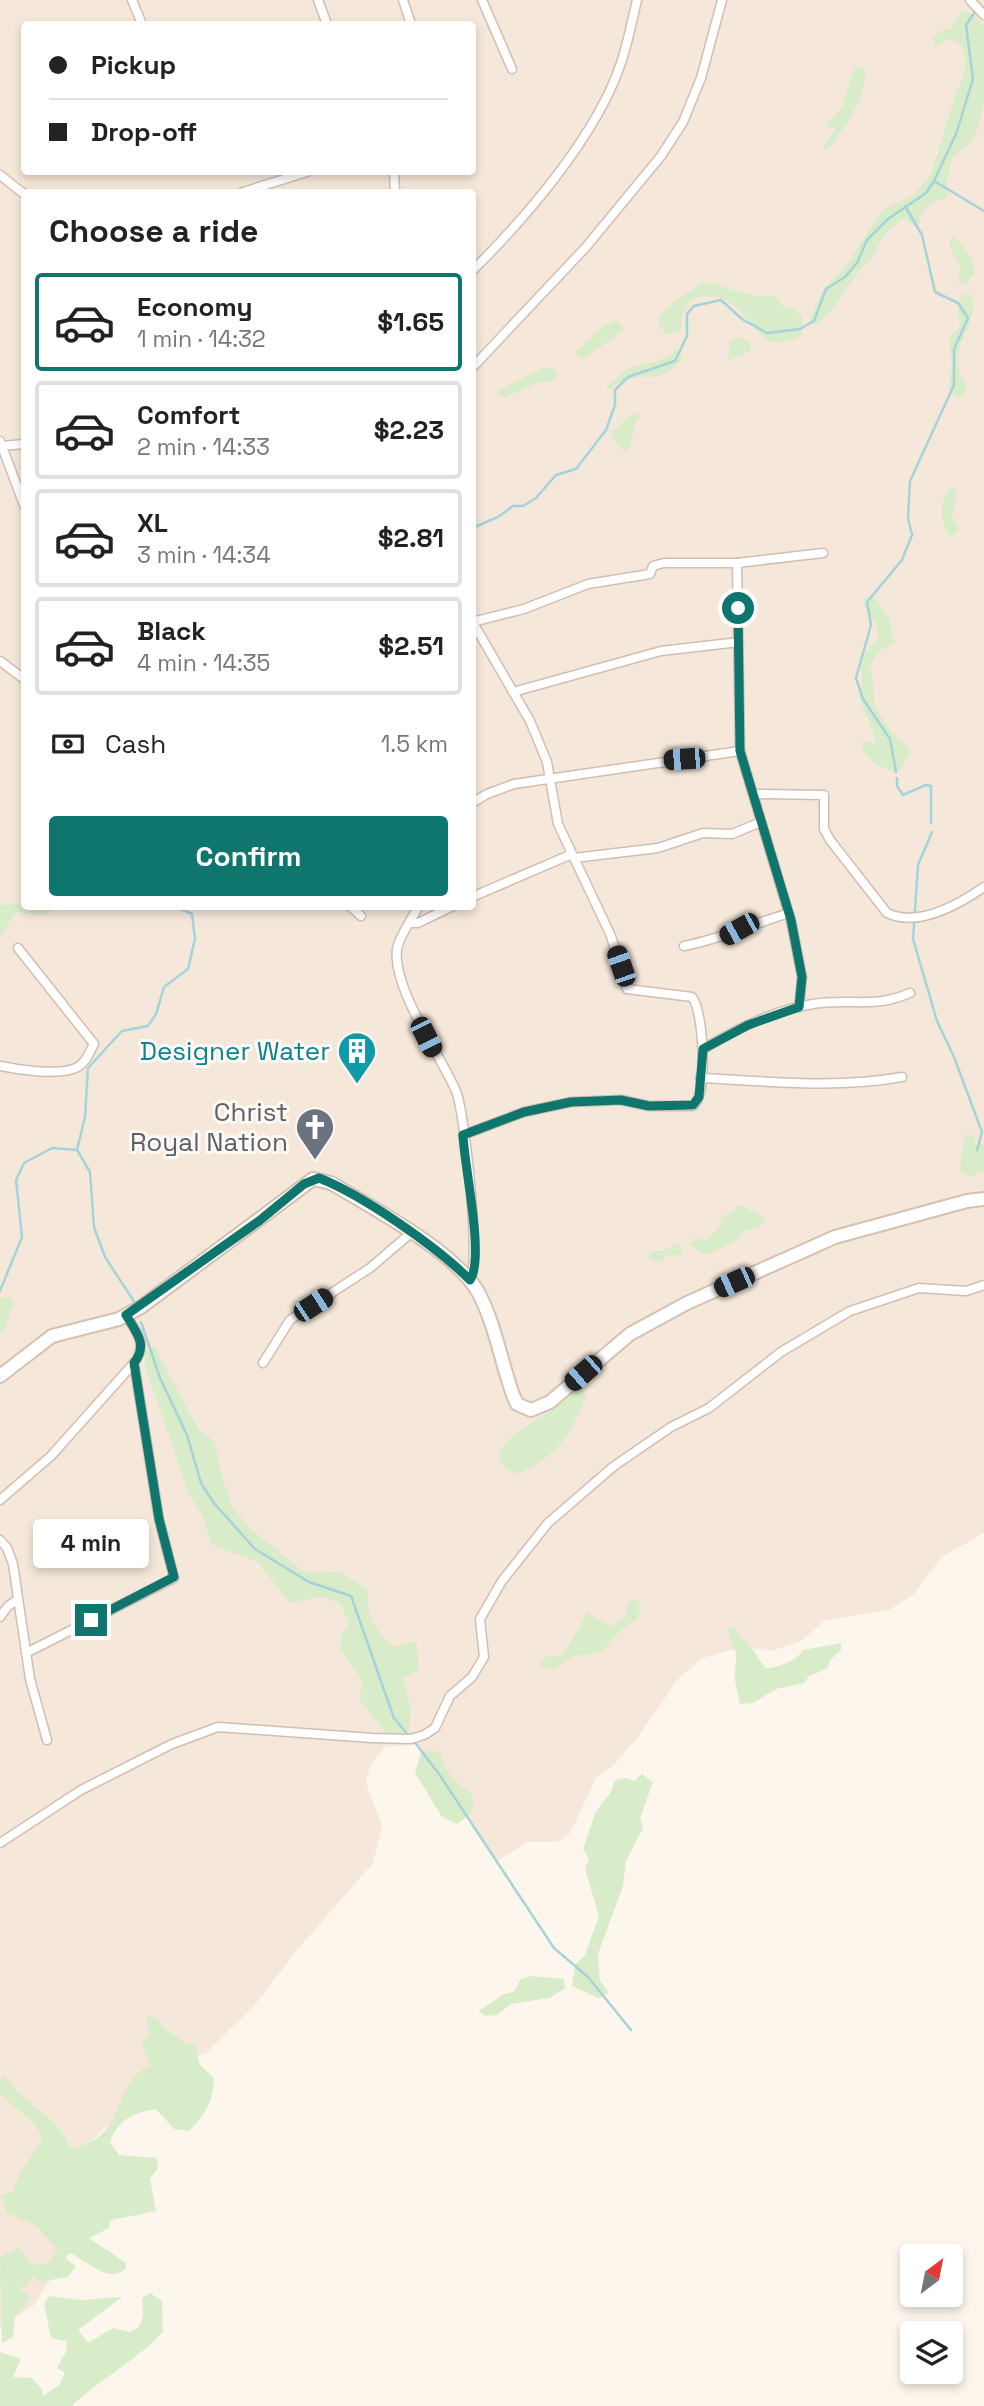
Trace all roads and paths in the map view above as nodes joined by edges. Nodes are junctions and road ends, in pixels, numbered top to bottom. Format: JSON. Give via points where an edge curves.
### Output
{"nodes":[{"id":1,"x":132,"y":0,"type":"edge"},
{"id":2,"x":318,"y":0,"type":"edge"},
{"id":3,"x":403,"y":0,"type":"edge"},
{"id":4,"x":482,"y":0,"type":"edge"},
{"id":5,"x":637,"y":0,"type":"edge"},
{"id":6,"x":722,"y":0,"type":"edge"},
{"id":7,"x":970,"y":0,"type":"edge"},
{"id":8,"x":984,"y":15,"type":"edge"},
{"id":9,"x":141,"y":21,"type":"edge"},
{"id":10,"x":326,"y":21,"type":"edge"},
{"id":11,"x":410,"y":21,"type":"edge"},
{"id":12,"x":512,"y":69,"type":"dead end"},
{"id":13,"x":0,"y":175,"type":"edge"},
{"id":14,"x":297,"y":175,"type":"edge"},
{"id":15,"x":253,"y":189,"type":"edge"},
{"id":16,"x":21,"y":192,"type":"edge"},
{"id":17,"x":476,"y":267,"type":"edge"},
{"id":18,"x":476,"y":364,"type":"edge"},
{"id":19,"x":1,"y":443,"type":"edge"},
{"id":20,"x":21,"y":444,"type":"edge"},
{"id":21,"x":21,"y":497,"type":"edge"},
{"id":22,"x":823,"y":553,"type":"dead end"},
{"id":23,"x":737,"y":563,"type":"junction"},
{"id":24,"x":476,"y":621,"type":"edge"},
{"id":25,"x":476,"y":627,"type":"edge"},
{"id":26,"x":739,"y":642,"type":"junction"},
{"id":27,"x":0,"y":661,"type":"edge"},
{"id":28,"x":21,"y":677,"type":"edge"},
{"id":29,"x":513,"y":692,"type":"junction"},
{"id":30,"x":740,"y":751,"type":"junction"},
{"id":31,"x":551,"y":777,"type":"junction"},
{"id":32,"x":754,"y":794,"type":"junction"},
{"id":33,"x":476,"y":800,"type":"edge"},
{"id":34,"x":761,"y":822,"type":"junction"},
{"id":35,"x":573,"y":856,"type":"junction"},
{"id":36,"x":984,"y":887,"type":"edge"},
{"id":37,"x":476,"y":895,"type":"edge"},
{"id":38,"x":354,"y":910,"type":"edge"},
{"id":39,"x":417,"y":910,"type":"edge"},
{"id":40,"x":445,"y":910,"type":"edge"},
{"id":41,"x":789,"y":914,"type":"junction"},
{"id":42,"x":360,"y":916,"type":"dead end"},
{"id":43,"x":411,"y":923,"type":"junction"},
{"id":44,"x":684,"y":946,"type":"dead end"},
{"id":45,"x":18,"y":948,"type":"dead end"},
{"id":46,"x":910,"y":993,"type":"dead end"},
{"id":47,"x":799,"y":1007,"type":"junction"},
{"id":48,"x":703,"y":1049,"type":"junction"},
{"id":49,"x":0,"y":1066,"type":"edge"},
{"id":50,"x":902,"y":1077,"type":"dead end"},
{"id":51,"x":700,"y":1078,"type":"junction"},
{"id":52,"x":463,"y":1135,"type":"junction"},
{"id":53,"x":984,"y":1199,"type":"edge"},
{"id":54,"x":411,"y":1233,"type":"junction"},
{"id":55,"x":470,"y":1280,"type":"junction"},
{"id":56,"x":984,"y":1285,"type":"edge"},
{"id":57,"x":126,"y":1315,"type":"junction"},
{"id":58,"x":134,"y":1363,"type":"junction"},
{"id":59,"x":263,"y":1363,"type":"dead end"},
{"id":60,"x":0,"y":1376,"type":"edge"},
{"id":61,"x":0,"y":1500,"type":"edge"},
{"id":62,"x":0,"y":1541,"type":"edge"},
{"id":63,"x":17,"y":1600,"type":"junction"},
{"id":64,"x":0,"y":1617,"type":"edge"},
{"id":65,"x":26,"y":1653,"type":"junction"},
{"id":66,"x":47,"y":1740,"type":"dead end"},
{"id":67,"x":0,"y":1843,"type":"edge"}],
"edges":[{"from":1,"to":9,"type":"street"},
{"from":2,"to":10,"type":"street"},
{"from":3,"to":11,"type":"street"},
{"from":4,"to":12,"type":"street"},
{"from":5,"to":17,"type":"street","via":[[621,64],[586,131],[545,189]]},
{"from":6,"to":18,"type":"street","via":[[701,78],[683,122],[661,156],[586,247]]},
{"from":7,"to":8,"type":"street"},
{"from":13,"to":16,"type":"street"},
{"from":14,"to":15,"type":"street"},
{"from":19,"to":20,"type":"street"},
{"from":19,"to":21,"type":"street"},
{"from":22,"to":23,"type":"street"},
{"from":23,"to":24,"type":"street","via":[[664,563],[653,566],[650,574],[588,584],[524,609]]},
{"from":23,"to":26,"type":"street"},
{"from":25,"to":29,"type":"street"},
{"from":26,"to":29,"type":"street","via":[[661,651]]},
{"from":26,"to":30,"type":"street"},
{"from":27,"to":28,"type":"street"},
{"from":29,"to":31,"type":"street","via":[[530,721]]},
{"from":30,"to":31,"type":"street"},
{"from":30,"to":32,"type":"street"},
{"from":31,"to":33,"type":"street","via":[[514,784]]},
{"from":31,"to":35,"type":"street","via":[[558,824]]},
{"from":32,"to":34,"type":"street"},
{"from":32,"to":36,"type":"street","via":[[824,795],[824,830],[887,914],[896,918],[930,915]]},
{"from":34,"to":35,"type":"street","via":[[732,834],[703,833],[659,848]]},
{"from":34,"to":41,"type":"street"},
{"from":35,"to":37,"type":"street"},
{"from":35,"to":48,"type":"street","via":[[611,936],[627,989],[692,997]]},
{"from":38,"to":42,"type":"street"},
{"from":39,"to":43,"type":"street"},
{"from":40,"to":43,"type":"street"},
{"from":41,"to":44,"type":"street","via":[[723,938]]},
{"from":41,"to":47,"type":"street","via":[[802,977]]},
{"from":43,"to":52,"type":"street","via":[[397,948],[400,973],[426,1037],[455,1090]]},
{"from":45,"to":49,"type":"street","via":[[94,1044],[86,1059],[73,1069],[25,1072]]},
{"from":46,"to":47,"type":"street","via":[[878,1004]]},
{"from":47,"to":48,"type":"street","via":[[748,1025]]},
{"from":48,"to":51,"type":"street"},
{"from":50,"to":51,"type":"street","via":[[863,1084]]},
{"from":51,"to":52,"type":"street","via":[[699,1097],[693,1105],[571,1102],[524,1112]]},
{"from":52,"to":55,"type":"street","via":[[475,1234]]},
{"from":53,"to":55,"type":"street","via":[[835,1237],[687,1303],[630,1334],[550,1402],[531,1410],[524,1409],[513,1395],[482,1302]]},
{"from":54,"to":55,"type":"street","via":[[447,1257]]},
{"from":54,"to":57,"type":"street","via":[[331,1183],[313,1179]]},
{"from":54,"to":59,"type":"street","via":[[370,1268],[290,1320]]},
{"from":56,"to":67,"type":"street","via":[[966,1291],[919,1288],[850,1311],[781,1352],[709,1408],[671,1427],[614,1466],[548,1523],[502,1581],[480,1619],[484,1657],[472,1678],[450,1696],[440,1721],[424,1735],[372,1738],[218,1727],[172,1744],[81,1790]]},
{"from":57,"to":58,"type":"street","via":[[142,1340]]},
{"from":57,"to":60,"type":"street","via":[[52,1336]]},
{"from":58,"to":61,"type":"street","via":[[51,1456]]},
{"from":58,"to":65,"type":"street","via":[[159,1519],[174,1577]]},
{"from":62,"to":63,"type":"street","via":[[13,1564]]},
{"from":63,"to":64,"type":"street"},
{"from":63,"to":65,"type":"street"},
{"from":65,"to":66,"type":"street"}]}
